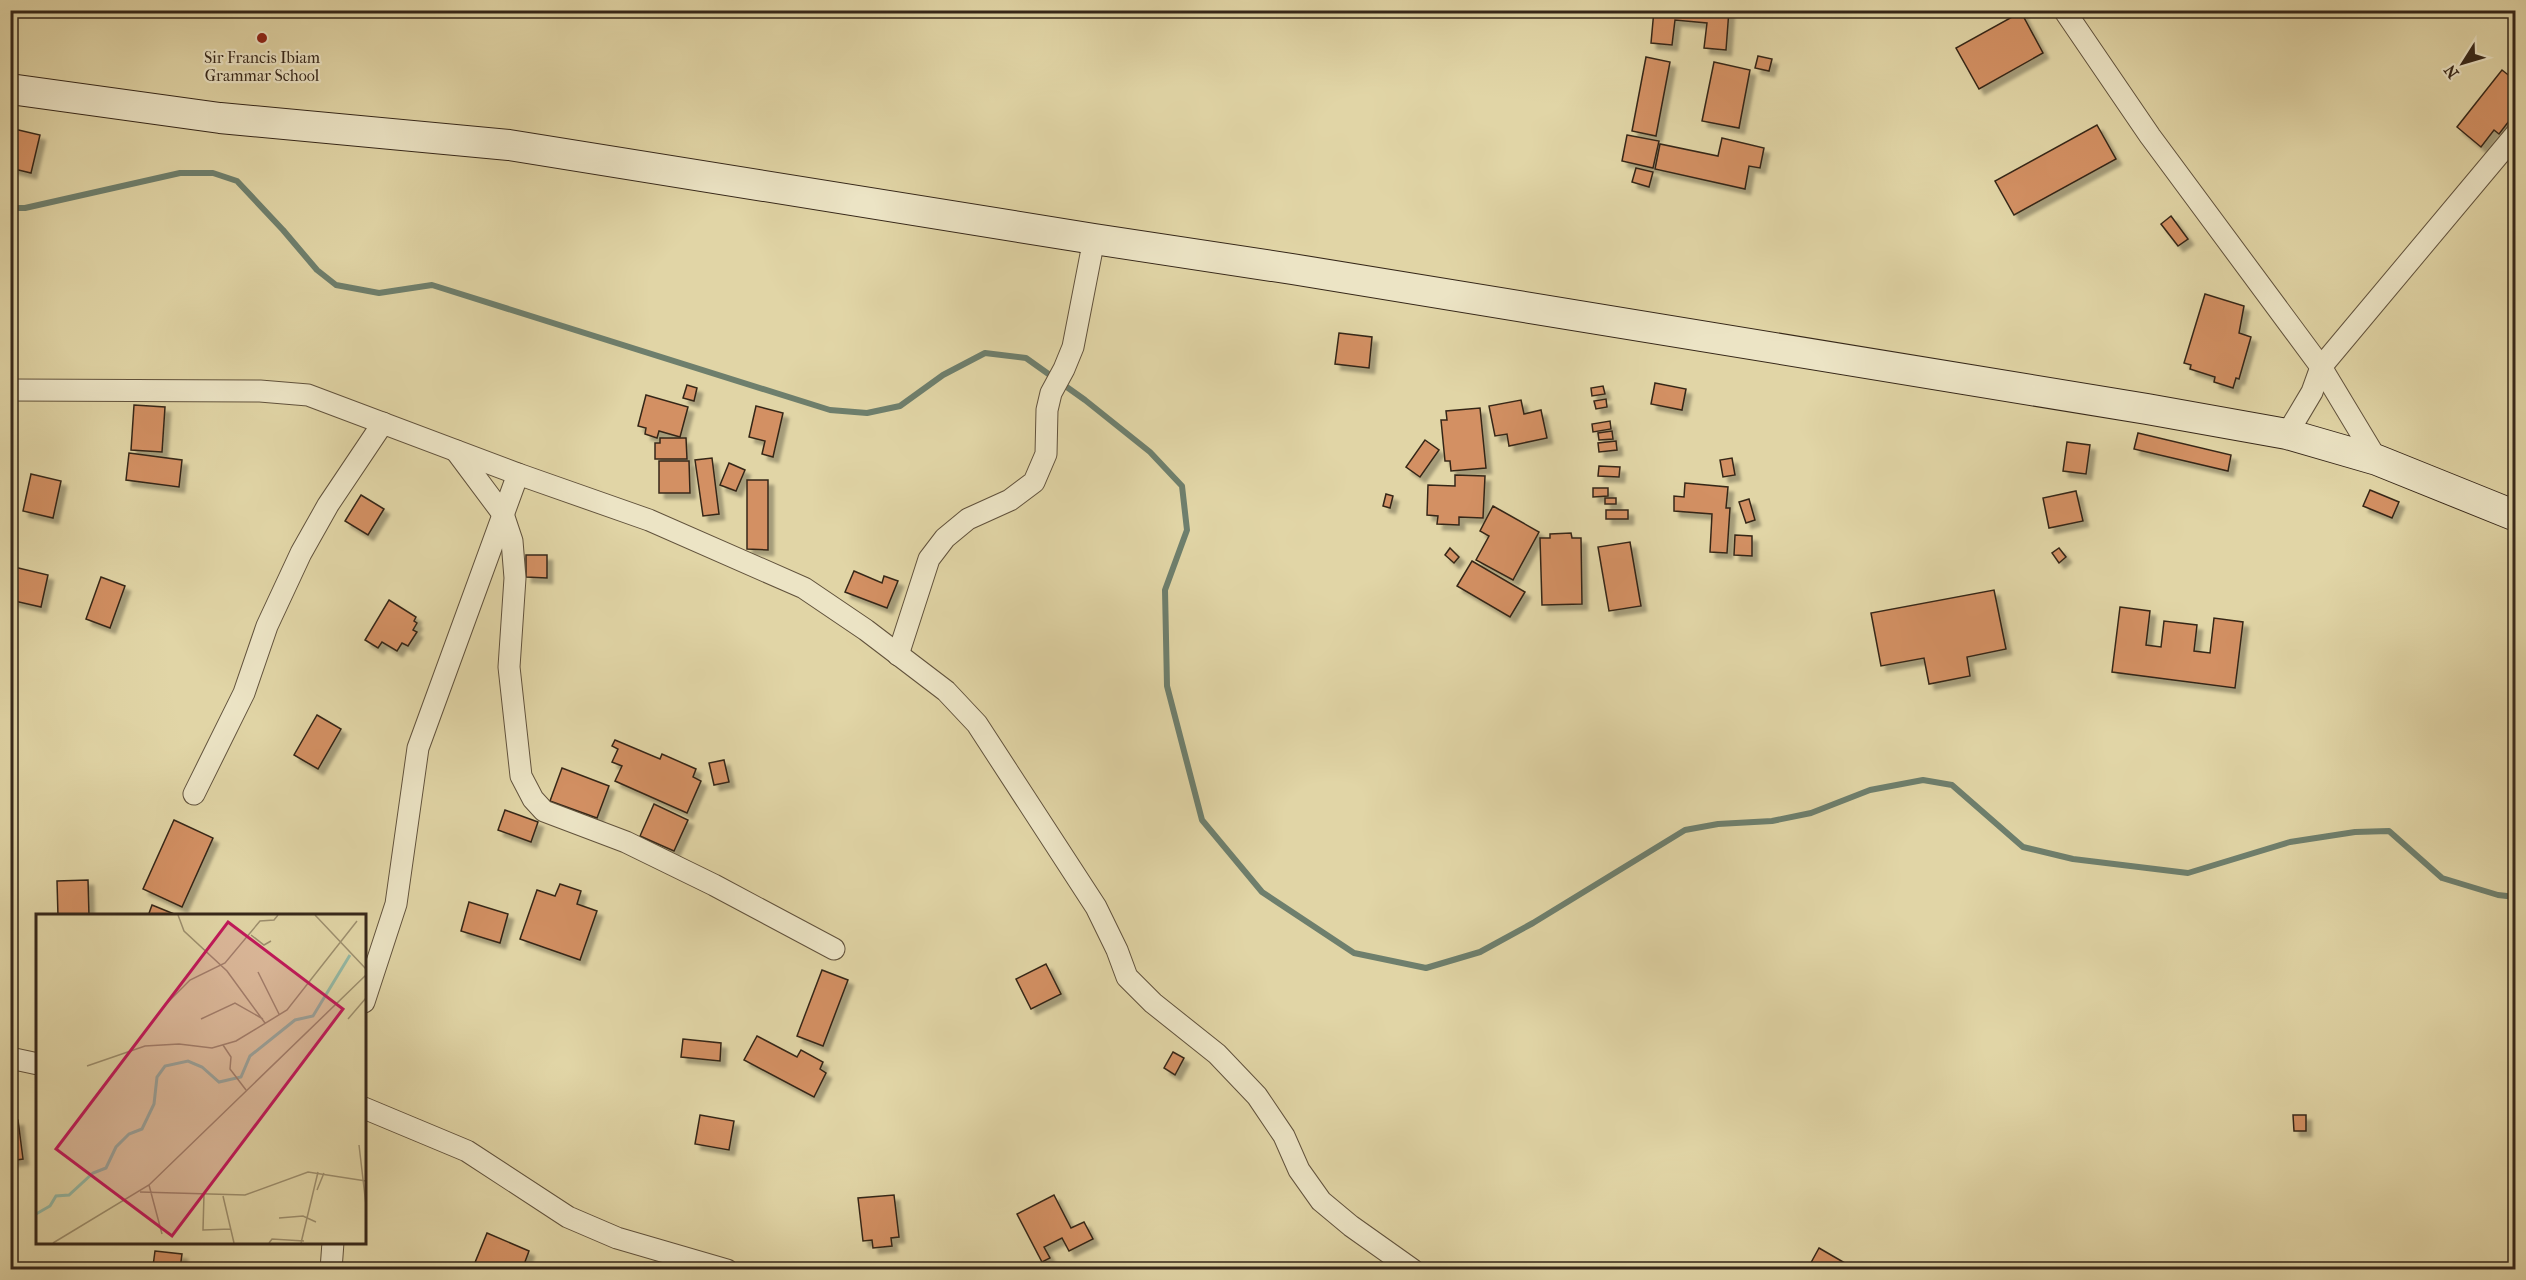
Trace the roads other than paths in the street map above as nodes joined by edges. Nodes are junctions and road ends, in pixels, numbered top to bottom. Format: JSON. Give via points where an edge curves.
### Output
{"nodes":[{"id":1,"x":2064,"y":10,"type":"edge"},
{"id":2,"x":10,"y":89,"type":"edge"},
{"id":3,"x":2516,"y":134,"type":"edge"},
{"id":4,"x":1094,"y":239,"type":"junction"},
{"id":5,"x":2321,"y":367,"type":"junction"},
{"id":6,"x":10,"y":390,"type":"edge"},
{"id":7,"x":383,"y":423,"type":"junction"},
{"id":8,"x":2287,"y":434,"type":"junction"},
{"id":9,"x":455,"y":450,"type":"junction"},
{"id":10,"x":2377,"y":460,"type":"junction"},
{"id":11,"x":518,"y":474,"type":"junction"},
{"id":12,"x":503,"y":514,"type":"junction"},
{"id":13,"x":2516,"y":516,"type":"edge"},
{"id":14,"x":898,"y":655,"type":"junction"},
{"id":15,"x":194,"y":794,"type":"dead end"},
{"id":16,"x":834,"y":949,"type":"dead end"},
{"id":17,"x":366,"y":996,"type":"edge"},
{"id":18,"x":10,"y":1058,"type":"edge"},
{"id":19,"x":36,"y":1064,"type":"edge"},
{"id":20,"x":366,"y":1109,"type":"edge"},
{"id":21,"x":333,"y":1244,"type":"edge"},
{"id":22,"x":331,"y":1269,"type":"edge"},
{"id":23,"x":727,"y":1269,"type":"edge"},
{"id":24,"x":1413,"y":1269,"type":"edge"}],
"edges":[{"from":1,"to":5,"type":"street","via":[[2150,136]]},
{"from":2,"to":4,"type":"main road","via":[[220,118],[509,145]]},
{"from":3,"to":5,"type":"street"},
{"from":4,"to":8,"type":"main road","via":[[1292,268]]},
{"from":4,"to":14,"type":"street","via":[[1073,347],[1051,393],[1046,454],[1034,482],[1010,500],[968,519],[945,538],[929,559]]},
{"from":5,"to":8,"type":"street","via":[[2312,392]]},
{"from":5,"to":10,"type":"street"},
{"from":6,"to":7,"type":"street","via":[[260,391],[308,395]]},
{"from":7,"to":9,"type":"street"},
{"from":7,"to":15,"type":"street","via":[[327,505],[301,554],[267,626],[244,693]]},
{"from":8,"to":10,"type":"main road"},
{"from":9,"to":11,"type":"street"},
{"from":9,"to":12,"type":"street"},
{"from":10,"to":13,"type":"main road"},
{"from":11,"to":12,"type":"street"},
{"from":11,"to":14,"type":"street","via":[[650,520],[804,588]]},
{"from":12,"to":16,"type":"street","via":[[512,541],[515,578],[509,667],[521,776],[534,799],[544,811],[626,842]]},
{"from":12,"to":17,"type":"street","via":[[418,748],[396,904]]},
{"from":14,"to":24,"type":"street","via":[[946,691],[977,724],[1096,907],[1127,977],[1217,1054],[1257,1096],[1321,1201]]},
{"from":18,"to":19,"type":"street"},
{"from":20,"to":23,"type":"street","via":[[467,1151],[567,1217],[617,1238]]},
{"from":21,"to":22,"type":"street"}]}
